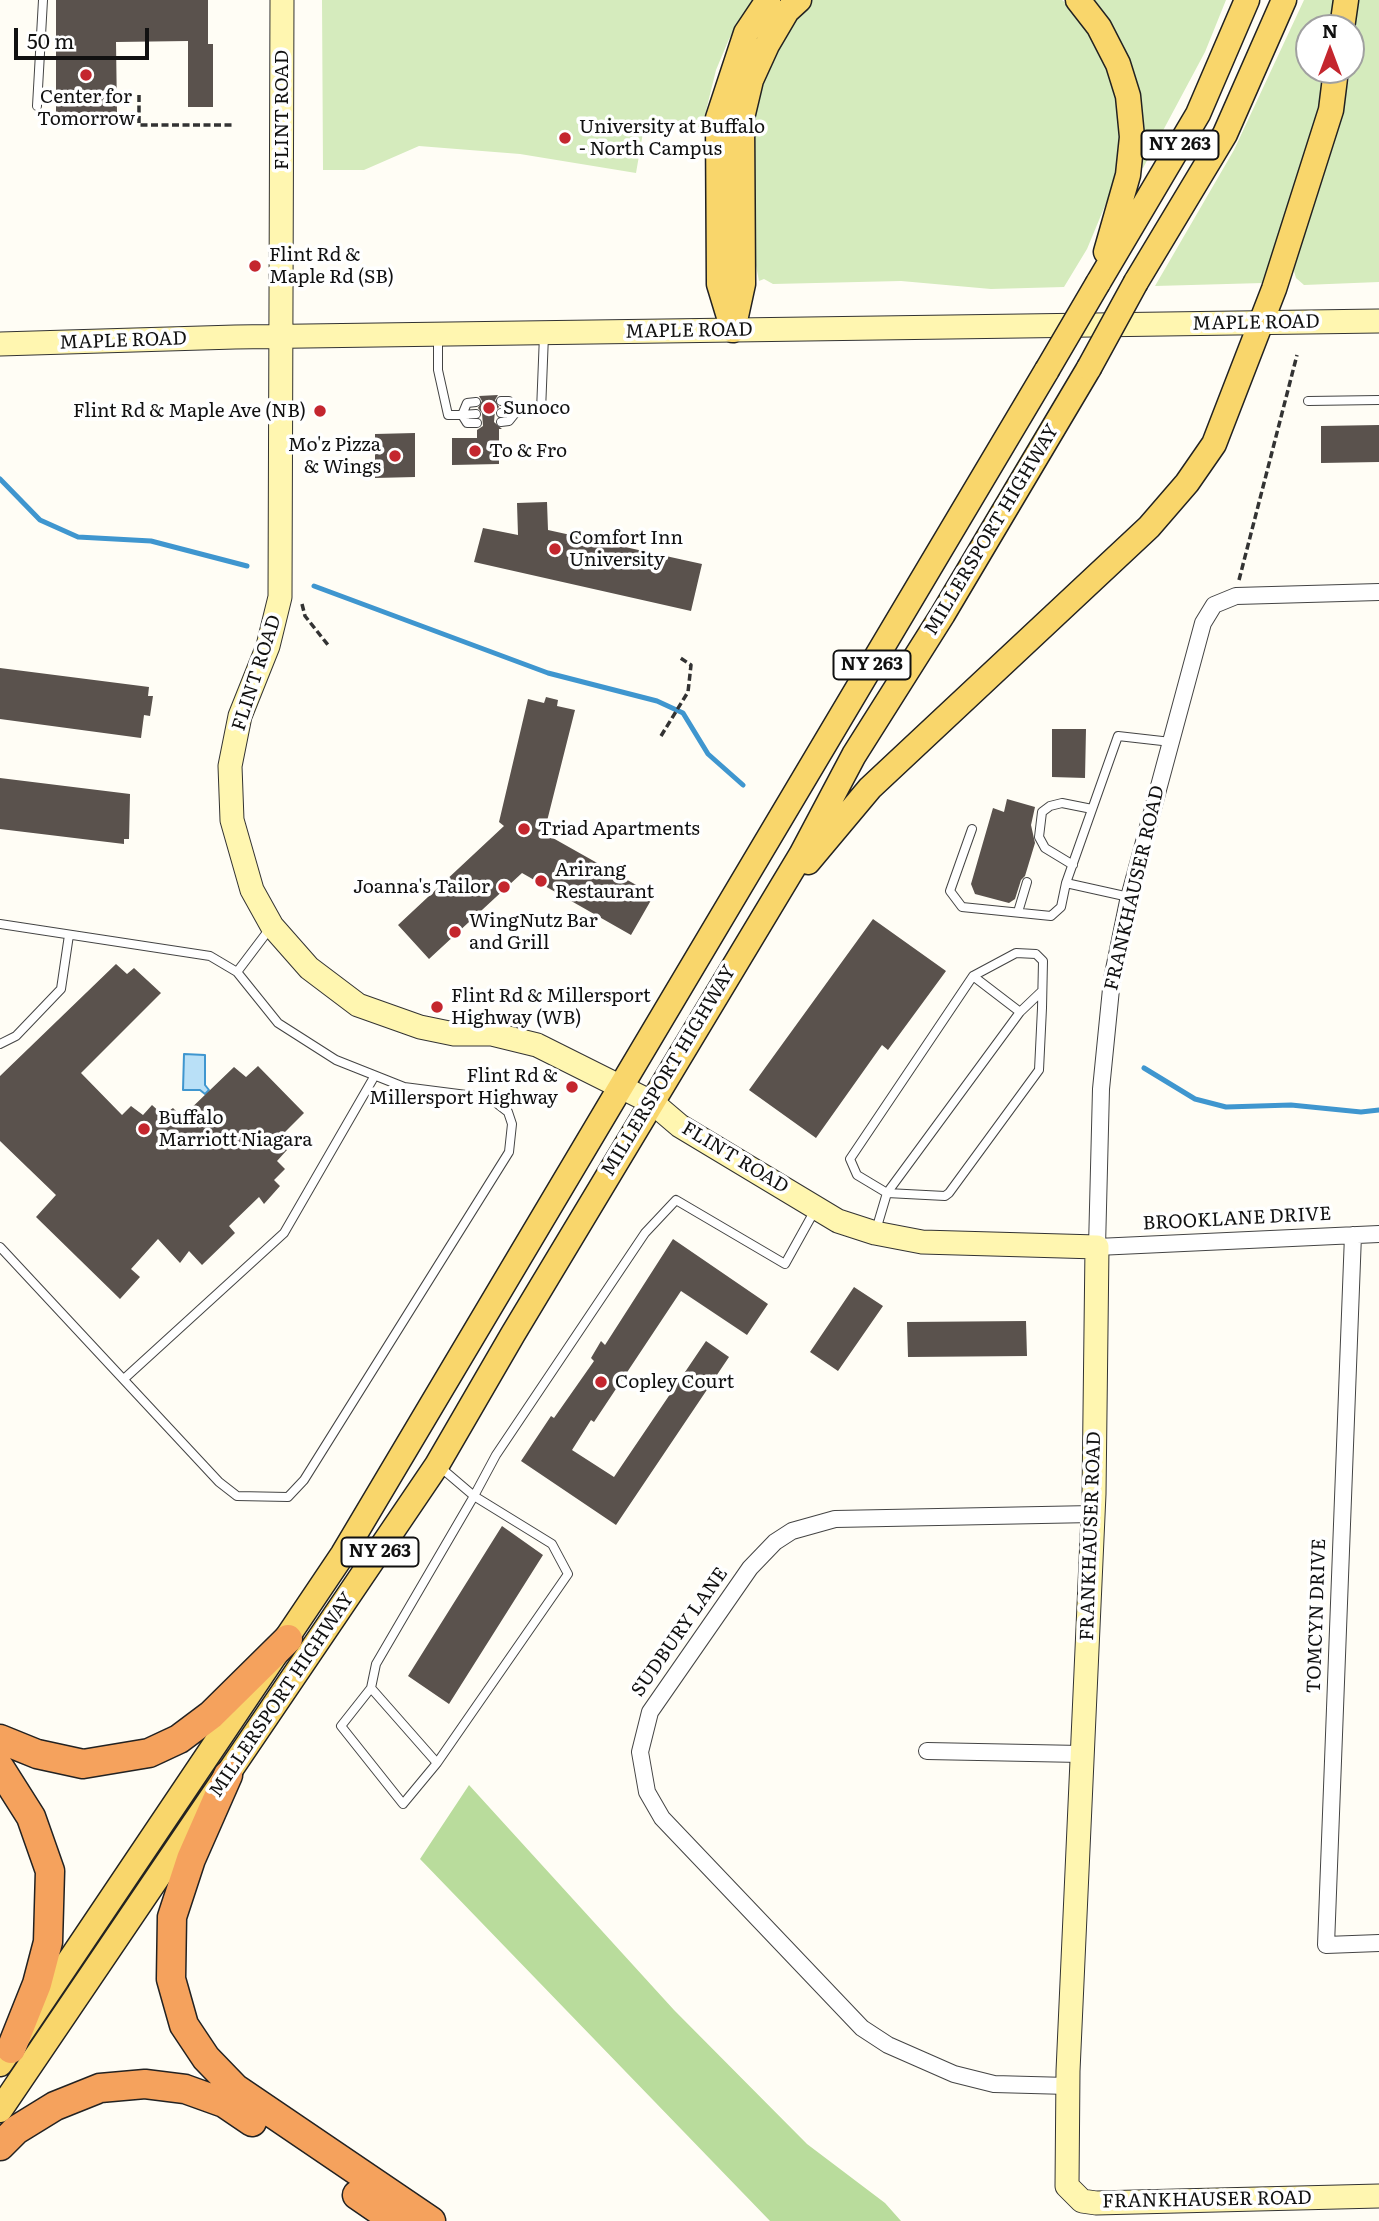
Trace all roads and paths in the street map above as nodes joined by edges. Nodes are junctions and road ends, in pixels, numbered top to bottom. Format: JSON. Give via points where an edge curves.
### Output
{"nodes":[{"id":1,"x":43,"y":0,"type":"edge"},
{"id":2,"x":282,"y":0,"type":"edge"},
{"id":3,"x":768,"y":0,"type":"edge"},
{"id":4,"x":799,"y":0,"type":"edge"},
{"id":5,"x":1078,"y":0,"type":"edge"},
{"id":6,"x":1247,"y":0,"type":"edge"},
{"id":7,"x":1284,"y":0,"type":"edge"},
{"id":8,"x":1334,"y":84,"type":"edge"},
{"id":9,"x":139,"y":95,"type":"dead end"},
{"id":10,"x":37,"y":106,"type":"dead end"},
{"id":11,"x":234,"y":125,"type":"dead end"},
{"id":12,"x":1098,"y":283,"type":"junction"},
{"id":13,"x":1379,"y":321,"type":"edge"},
{"id":14,"x":1261,"y":323,"type":"junction"},
{"id":15,"x":733,"y":330,"type":"junction"},
{"id":16,"x":544,"y":333,"type":"junction"},
{"id":17,"x":438,"y":334,"type":"junction"},
{"id":18,"x":282,"y":337,"type":"junction"},
{"id":19,"x":0,"y":344,"type":"edge"},
{"id":20,"x":1297,"y":355,"type":"dead end"},
{"id":21,"x":1379,"y":400,"type":"edge"},
{"id":22,"x":501,"y":401,"type":"dead end"},
{"id":23,"x":1308,"y":401,"type":"dead end"},
{"id":24,"x":476,"y":402,"type":"dead end"},
{"id":25,"x":517,"y":411,"type":"junction"},
{"id":26,"x":462,"y":415,"type":"junction"},
{"id":27,"x":477,"y":418,"type":"dead end"},
{"id":28,"x":501,"y":418,"type":"dead end"},
{"id":29,"x":1379,"y":592,"type":"edge"},
{"id":30,"x":1236,"y":596,"type":"junction"},
{"id":31,"x":302,"y":604,"type":"dead end"},
{"id":32,"x":328,"y":645,"type":"dead end"},
{"id":33,"x":679,"y":657,"type":"dead end"},
{"id":34,"x":660,"y":736,"type":"dead end"},
{"id":35,"x":1171,"y":742,"type":"junction"},
{"id":36,"x":1092,"y":809,"type":"junction"},
{"id":37,"x":972,"y":829,"type":"dead end"},
{"id":38,"x":1073,"y":865,"type":"junction"},
{"id":39,"x":1027,"y":882,"type":"dead end"},
{"id":40,"x":1066,"y":883,"type":"junction"},
{"id":41,"x":1129,"y":897,"type":"junction"},
{"id":42,"x":770,"y":904,"type":"junction"},
{"id":43,"x":1018,"y":912,"type":"junction"},
{"id":44,"x":0,"y":924,"type":"edge"},
{"id":45,"x":272,"y":926,"type":"junction"},
{"id":46,"x":69,"y":935,"type":"junction"},
{"id":47,"x":237,"y":972,"type":"junction"},
{"id":48,"x":973,"y":976,"type":"junction"},
{"id":49,"x":1042,"y":991,"type":"junction"},
{"id":50,"x":1020,"y":1012,"type":"junction"},
{"id":51,"x":0,"y":1044,"type":"edge"},
{"id":52,"x":374,"y":1077,"type":"junction"},
{"id":53,"x":623,"y":1087,"type":"junction"},
{"id":54,"x":653,"y":1103,"type":"junction"},
{"id":55,"x":887,"y":1193,"type":"junction"},
{"id":56,"x":816,"y":1207,"type":"junction"},
{"id":57,"x":875,"y":1233,"type":"junction"},
{"id":58,"x":1379,"y":1234,"type":"edge"},
{"id":59,"x":1353,"y":1235,"type":"junction"},
{"id":60,"x":0,"y":1247,"type":"edge"},
{"id":61,"x":1097,"y":1247,"type":"junction"},
{"id":62,"x":125,"y":1378,"type":"junction"},
{"id":63,"x":438,"y":1465,"type":"junction"},
{"id":64,"x":474,"y":1496,"type":"junction"},
{"id":65,"x":1093,"y":1514,"type":"junction"},
{"id":66,"x":288,"y":1639,"type":"junction"},
{"id":67,"x":371,"y":1688,"type":"junction"},
{"id":68,"x":0,"y":1739,"type":"edge"},
{"id":69,"x":927,"y":1751,"type":"dead end"},
{"id":70,"x":1081,"y":1754,"type":"junction"},
{"id":71,"x":437,"y":1762,"type":"junction"},
{"id":72,"x":0,"y":1769,"type":"edge"},
{"id":73,"x":228,"y":1775,"type":"junction"},
{"id":74,"x":1379,"y":1943,"type":"edge"},
{"id":75,"x":5,"y":2057,"type":"edge"},
{"id":76,"x":1068,"y":2086,"type":"junction"},
{"id":77,"x":0,"y":2110,"type":"edge"},
{"id":78,"x":0,"y":2146,"type":"edge"},
{"id":79,"x":1379,"y":2196,"type":"edge"},
{"id":80,"x":395,"y":2221,"type":"edge"},
{"id":81,"x":431,"y":2221,"type":"edge"}],
"edges":[{"from":1,"to":10,"type":"lane"},
{"from":2,"to":18,"type":"street","name":"FLINT ROAD"},
{"from":3,"to":15,"type":"main road","via":[[746,33],[718,118],[719,284]]},
{"from":4,"to":15,"type":"main road","via":[[767,45],[751,80],[742,118],[744,284]]},
{"from":5,"to":12,"type":"main road","via":[[1118,64],[1128,96],[1132,136],[1128,175]]},
{"from":6,"to":12,"type":"main road","name":"MILLERSPORT HIGHWAY","number":"NY 263","via":[[1198,114]]},
{"from":7,"to":42,"type":"main road","name":"MILLERSPORT HIGHWAY","number":"NY 263","bridge":true,"via":[[1225,134]]},
{"from":8,"to":14,"type":"main road","via":[[1331,110]]},
{"from":9,"to":11,"type":"path","via":[[139,125]]},
{"from":12,"to":53,"type":"main road","name":"MILLERSPORT HIGHWAY","number":"NY 263","bridge":true},
{"from":13,"to":14,"type":"street","name":"MAPLE ROAD"},
{"from":14,"to":15,"type":"street","name":"MAPLE ROAD"},
{"from":14,"to":42,"type":"main road","via":[[1214,444],[1187,484],[1149,527],[870,788]]},
{"from":15,"to":16,"type":"street","name":"MAPLE ROAD"},
{"from":16,"to":17,"type":"street","name":"MAPLE ROAD"},
{"from":16,"to":25,"type":"lane","via":[[541,411]]},
{"from":17,"to":18,"type":"street","name":"MAPLE ROAD"},
{"from":17,"to":26,"type":"lane","via":[[438,370],[448,415]]},
{"from":18,"to":19,"type":"street","name":"MAPLE ROAD"},
{"from":18,"to":45,"type":"street","name":"FLINT ROAD","via":[[280,597],[268,646],[240,716],[229,776],[232,820],[244,872]]},
{"from":20,"to":30,"type":"path"},
{"from":21,"to":23,"type":"lane"},
{"from":22,"to":25,"type":"lane","via":[[509,401]]},
{"from":24,"to":26,"type":"lane","via":[[467,402]]},
{"from":25,"to":28,"type":"lane","via":[[509,421]]},
{"from":26,"to":27,"type":"lane","via":[[467,423]]},
{"from":29,"to":30,"type":"street"},
{"from":30,"to":35,"type":"street","name":"FRANKHAUSER ROAD","via":[[1217,603],[1206,618]]},
{"from":31,"to":32,"type":"path","via":[[305,616]]},
{"from":33,"to":34,"type":"path","via":[[691,665],[688,692]]},
{"from":35,"to":36,"type":"lane","via":[[1118,736]]},
{"from":35,"to":41,"type":"street","name":"FRANKHAUSER ROAD"},
{"from":36,"to":38,"type":"lane"},
{"from":36,"to":38,"type":"lane","via":[[1062,803],[1042,812],[1039,837],[1045,848]]},
{"from":37,"to":43,"type":"lane","via":[[950,891],[962,907]]},
{"from":38,"to":40,"type":"lane"},
{"from":39,"to":43,"type":"lane"},
{"from":40,"to":41,"type":"lane"},
{"from":40,"to":43,"type":"lane","via":[[1060,907],[1051,916]]},
{"from":41,"to":61,"type":"street","name":"FRANKHAUSER ROAD","via":[[1105,1030]]},
{"from":42,"to":54,"type":"main road","name":"MILLERSPORT HIGHWAY","number":"NY 263"},
{"from":44,"to":46,"type":"lane"},
{"from":45,"to":47,"type":"lane"},
{"from":45,"to":53,"type":"street","name":"FLINT ROAD","via":[[332,988],[381,1016],[454,1034],[492,1034],[524,1041]]},
{"from":46,"to":47,"type":"lane","via":[[210,956]]},
{"from":46,"to":51,"type":"lane","via":[[61,989],[16,1037]]},
{"from":47,"to":52,"type":"lane","via":[[278,1023],[336,1060]]},
{"from":48,"to":49,"type":"lane","via":[[1016,953],[1036,954],[1043,961]]},
{"from":48,"to":50,"type":"lane"},
{"from":48,"to":55,"type":"lane","via":[[850,1159],[857,1175]]},
{"from":49,"to":50,"type":"lane"},
{"from":49,"to":55,"type":"lane","via":[[1039,1070],[949,1193]]},
{"from":50,"to":55,"type":"lane"},
{"from":52,"to":62,"type":"lane","via":[[284,1233]]},
{"from":52,"to":62,"type":"lane","via":[[420,1091],[490,1098],[508,1112],[512,1124],[509,1152],[304,1480],[288,1497],[237,1496]]},
{"from":53,"to":54,"type":"street","name":"FLINT ROAD"},
{"from":53,"to":66,"type":"main road","name":"MILLERSPORT HIGHWAY","number":"NY 263","via":[[344,1554]]},
{"from":54,"to":56,"type":"street","name":"FLINT ROAD","via":[[680,1126]]},
{"from":54,"to":63,"type":"main road","name":"MILLERSPORT HIGHWAY","number":"NY 263"},
{"from":55,"to":57,"type":"lane"},
{"from":56,"to":57,"type":"street","name":"FLINT ROAD","via":[[838,1221]]},
{"from":56,"to":64,"type":"lane","via":[[785,1264],[676,1200],[645,1233],[496,1455]]},
{"from":57,"to":61,"type":"street","name":"FLINT ROAD","via":[[960,1245]]},
{"from":58,"to":59,"type":"street","name":"BROOKLANE DRIVE"},
{"from":59,"to":61,"type":"street","name":"BROOKLANE DRIVE"},
{"from":59,"to":74,"type":"street","name":"TOMCYN DRIVE","via":[[1326,1945]]},
{"from":60,"to":62,"type":"lane"},
{"from":61,"to":65,"type":"street","name":"FRANKHAUSER ROAD"},
{"from":63,"to":64,"type":"lane"},
{"from":63,"to":73,"type":"main road","name":"MILLERSPORT HIGHWAY","number":"NY 263"},
{"from":64,"to":67,"type":"lane","via":[[376,1664]]},
{"from":64,"to":71,"type":"lane","via":[[552,1544],[568,1574]]},
{"from":65,"to":70,"type":"street","name":"FRANKHAUSER ROAD"},
{"from":65,"to":76,"type":"street","name":"SUDBURY LANE","via":[[835,1519],[792,1531],[750,1568],[650,1712],[640,1752],[647,1792],[663,1818],[862,2028],[900,2052],[954,2074],[994,2084]]},
{"from":66,"to":68,"type":"highway","via":[[211,1715],[179,1739],[149,1753],[83,1764],[37,1754]]},
{"from":66,"to":75,"type":"main road","name":"MILLERSPORT HIGHWAY","number":"NY 263"},
{"from":67,"to":71,"type":"lane"},
{"from":67,"to":71,"type":"lane","via":[[341,1726],[403,1804]]},
{"from":69,"to":70,"type":"street"},
{"from":70,"to":76,"type":"street","name":"FRANKHAUSER ROAD"},
{"from":72,"to":75,"type":"highway","via":[[31,1817],[50,1871],[48,1942],[37,1984]]},
{"from":73,"to":77,"type":"main road","name":"MILLERSPORT HIGHWAY","number":"NY 263"},
{"from":73,"to":81,"type":"highway","via":[[191,1859],[172,1917],[171,1979],[184,2025],[234,2088]]},
{"from":76,"to":79,"type":"street","name":"FRANKHAUSER ROAD","via":[[1065,2180],[1082,2201],[1120,2204]]},
{"from":78,"to":80,"type":"highway","via":[[16,2130],[55,2106],[100,2088],[145,2084],[185,2089],[224,2104]]}]}
